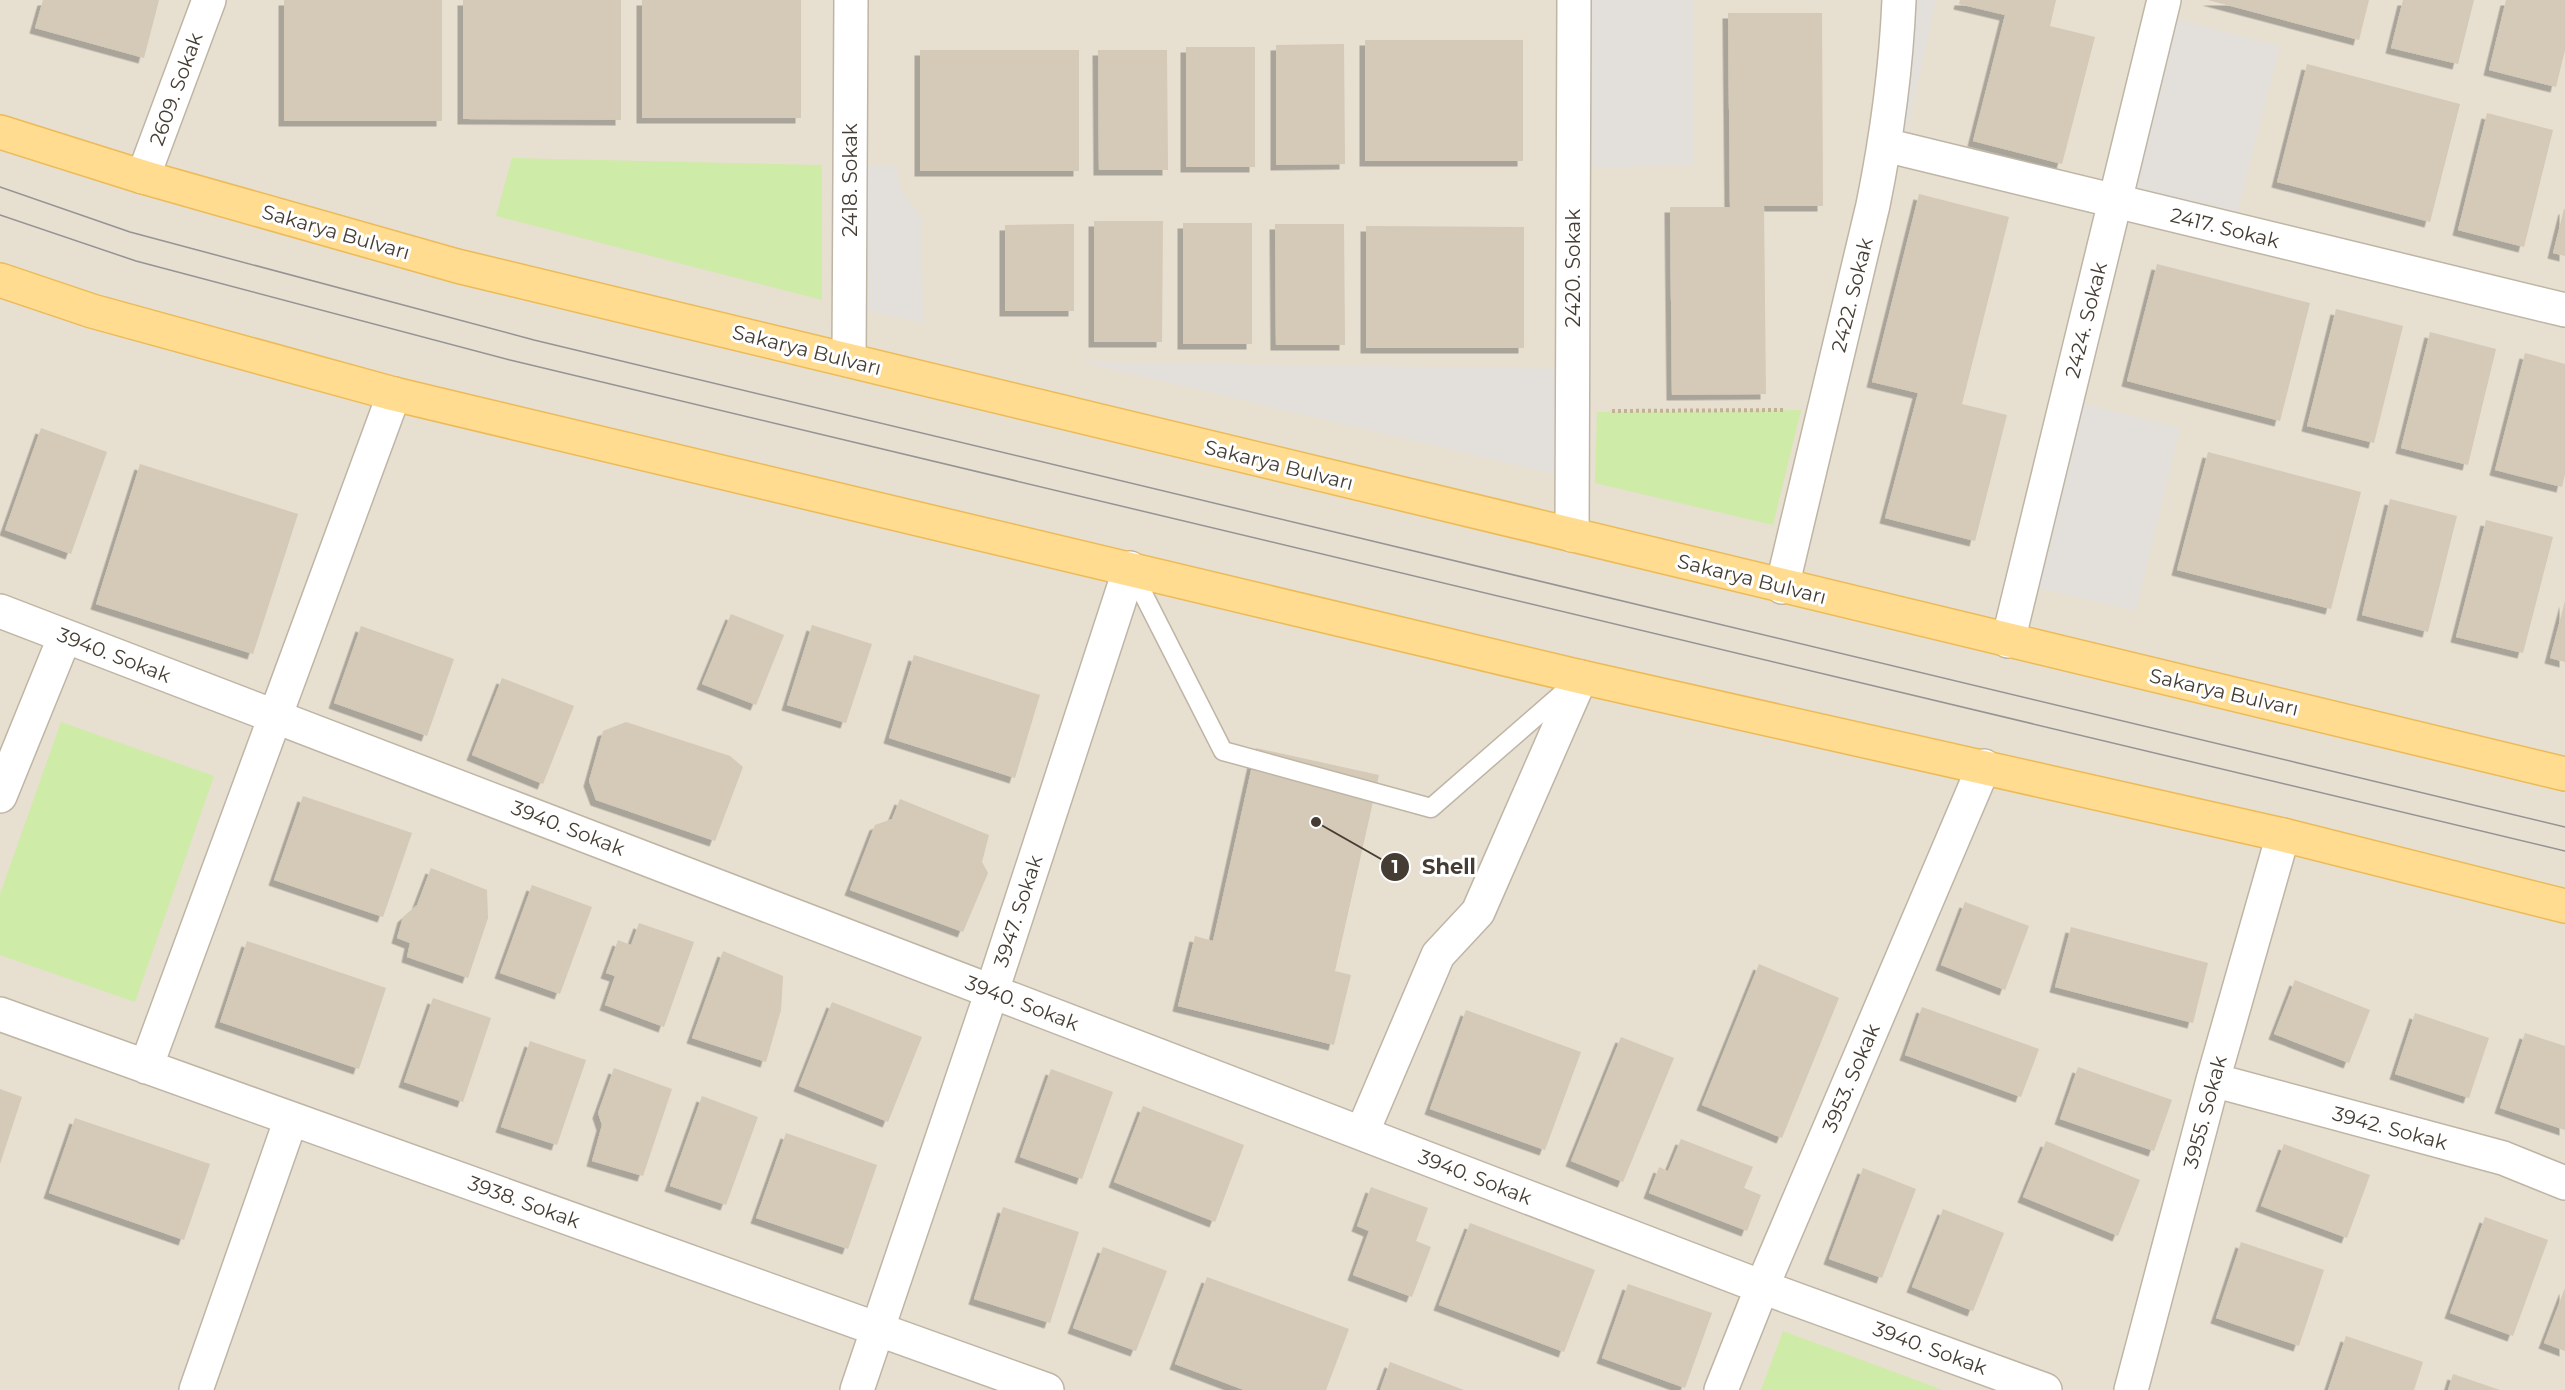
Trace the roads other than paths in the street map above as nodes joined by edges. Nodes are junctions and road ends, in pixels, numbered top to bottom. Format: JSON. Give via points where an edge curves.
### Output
{"nodes":[{"id":1,"x":209,"y":0,"type":"edge"},
{"id":2,"x":851,"y":0,"type":"edge"},
{"id":3,"x":1574,"y":0,"type":"edge"},
{"id":4,"x":1899,"y":0,"type":"edge"},
{"id":5,"x":2164,"y":0,"type":"edge"},
{"id":6,"x":0,"y":132,"type":"edge"},
{"id":7,"x":1885,"y":145,"type":"junction"},
{"id":8,"x":143,"y":177,"type":"junction"},
{"id":9,"x":2115,"y":201,"type":"junction"},
{"id":10,"x":0,"y":280,"type":"edge"},
{"id":11,"x":2565,"y":310,"type":"edge"},
{"id":12,"x":849,"y":360,"type":"junction"},
{"id":13,"x":394,"y":394,"type":"junction"},
{"id":14,"x":1572,"y":535,"type":"junction"},
{"id":15,"x":1130,"y":568,"type":"junction"},
{"id":16,"x":1782,"y":587,"type":"junction"},
{"id":17,"x":0,"y":611,"type":"edge"},
{"id":18,"x":65,"y":636,"type":"junction"},
{"id":19,"x":2008,"y":641,"type":"junction"},
{"id":20,"x":1581,"y":677,"type":"junction"},
{"id":21,"x":274,"y":716,"type":"junction"},
{"id":22,"x":1984,"y":766,"type":"junction"},
{"id":23,"x":2565,"y":774,"type":"edge"},
{"id":24,"x":0,"y":796,"type":"edge"},
{"id":25,"x":2283,"y":835,"type":"junction"},
{"id":26,"x":2565,"y":906,"type":"edge"},
{"id":27,"x":992,"y":992,"type":"junction"},
{"id":28,"x":0,"y":1014,"type":"edge"},
{"id":29,"x":146,"y":1066,"type":"junction"},
{"id":30,"x":2212,"y":1080,"type":"junction"},
{"id":31,"x":291,"y":1119,"type":"junction"},
{"id":32,"x":1362,"y":1134,"type":"junction"},
{"id":33,"x":2565,"y":1183,"type":"edge"},
{"id":34,"x":1762,"y":1287,"type":"junction"},
{"id":35,"x":879,"y":1329,"type":"junction"},
{"id":36,"x":196,"y":1390,"type":"edge"},
{"id":37,"x":857,"y":1390,"type":"edge"},
{"id":38,"x":1047,"y":1390,"type":"edge"},
{"id":39,"x":1721,"y":1390,"type":"edge"},
{"id":40,"x":2045,"y":1390,"type":"edge"},
{"id":41,"x":2131,"y":1390,"type":"edge"}],
"edges":[{"from":1,"to":8,"type":"street","name":"2609. Sokak"},
{"from":2,"to":12,"type":"street","name":"2418. Sokak"},
{"from":3,"to":14,"type":"street","name":"2420. Sokak"},
{"from":4,"to":7,"type":"street","name":"2422. Sokak","via":[[1893,97]]},
{"from":5,"to":9,"type":"street","name":"2424. Sokak"},
{"from":6,"to":8,"type":"main road","name":"Sakarya Bulvarı"},
{"from":7,"to":9,"type":"street","name":"2417. Sokak"},
{"from":7,"to":16,"type":"street","name":"2422. Sokak"},
{"from":8,"to":12,"type":"main road","name":"Sakarya Bulvarı","via":[[457,266]]},
{"from":9,"to":11,"type":"street","name":"2417. Sokak"},
{"from":9,"to":19,"type":"street","name":"2424. Sokak"},
{"from":10,"to":13,"type":"main road","via":[[92,311]]},
{"from":12,"to":14,"type":"main road","name":"Sakarya Bulvarı"},
{"from":13,"to":15,"type":"main road"},
{"from":13,"to":21,"type":"street"},
{"from":14,"to":16,"type":"main road","name":"Sakarya Bulvarı"},
{"from":15,"to":20,"type":"main road"},
{"from":15,"to":20,"type":"lane","via":[[1222,752],[1431,808]]},
{"from":15,"to":27,"type":"street","name":"3947. Sokak"},
{"from":16,"to":19,"type":"main road","name":"Sakarya Bulvarı"},
{"from":17,"to":18,"type":"street","name":"3940. Sokak"},
{"from":18,"to":21,"type":"street","name":"3940. Sokak"},
{"from":18,"to":24,"type":"street"},
{"from":19,"to":23,"type":"main road","name":"Sakarya Bulvarı"},
{"from":20,"to":22,"type":"main road"},
{"from":20,"to":32,"type":"street","via":[[1478,912],[1438,955]]},
{"from":21,"to":27,"type":"street","name":"3940. Sokak"},
{"from":21,"to":29,"type":"street"},
{"from":22,"to":25,"type":"main road"},
{"from":22,"to":34,"type":"street","name":"3953. Sokak"},
{"from":25,"to":26,"type":"main road"},
{"from":25,"to":30,"type":"street","name":"3955. Sokak"},
{"from":27,"to":32,"type":"street","name":"3940. Sokak"},
{"from":27,"to":35,"type":"street","name":"3947. Sokak"},
{"from":28,"to":29,"type":"street","name":"3938. Sokak"},
{"from":29,"to":31,"type":"street","name":"3938. Sokak"},
{"from":30,"to":33,"type":"street","name":"3942. Sokak","via":[[2503,1158]]},
{"from":30,"to":41,"type":"street","name":"3955. Sokak"},
{"from":31,"to":35,"type":"street","name":"3938. Sokak"},
{"from":31,"to":36,"type":"street"},
{"from":32,"to":34,"type":"street","name":"3940. Sokak"},
{"from":34,"to":39,"type":"street","name":"3953. Sokak"},
{"from":34,"to":40,"type":"street","name":"3940. Sokak"},
{"from":35,"to":37,"type":"street","name":"3947. Sokak"},
{"from":35,"to":38,"type":"street","name":"3938. Sokak"}]}
